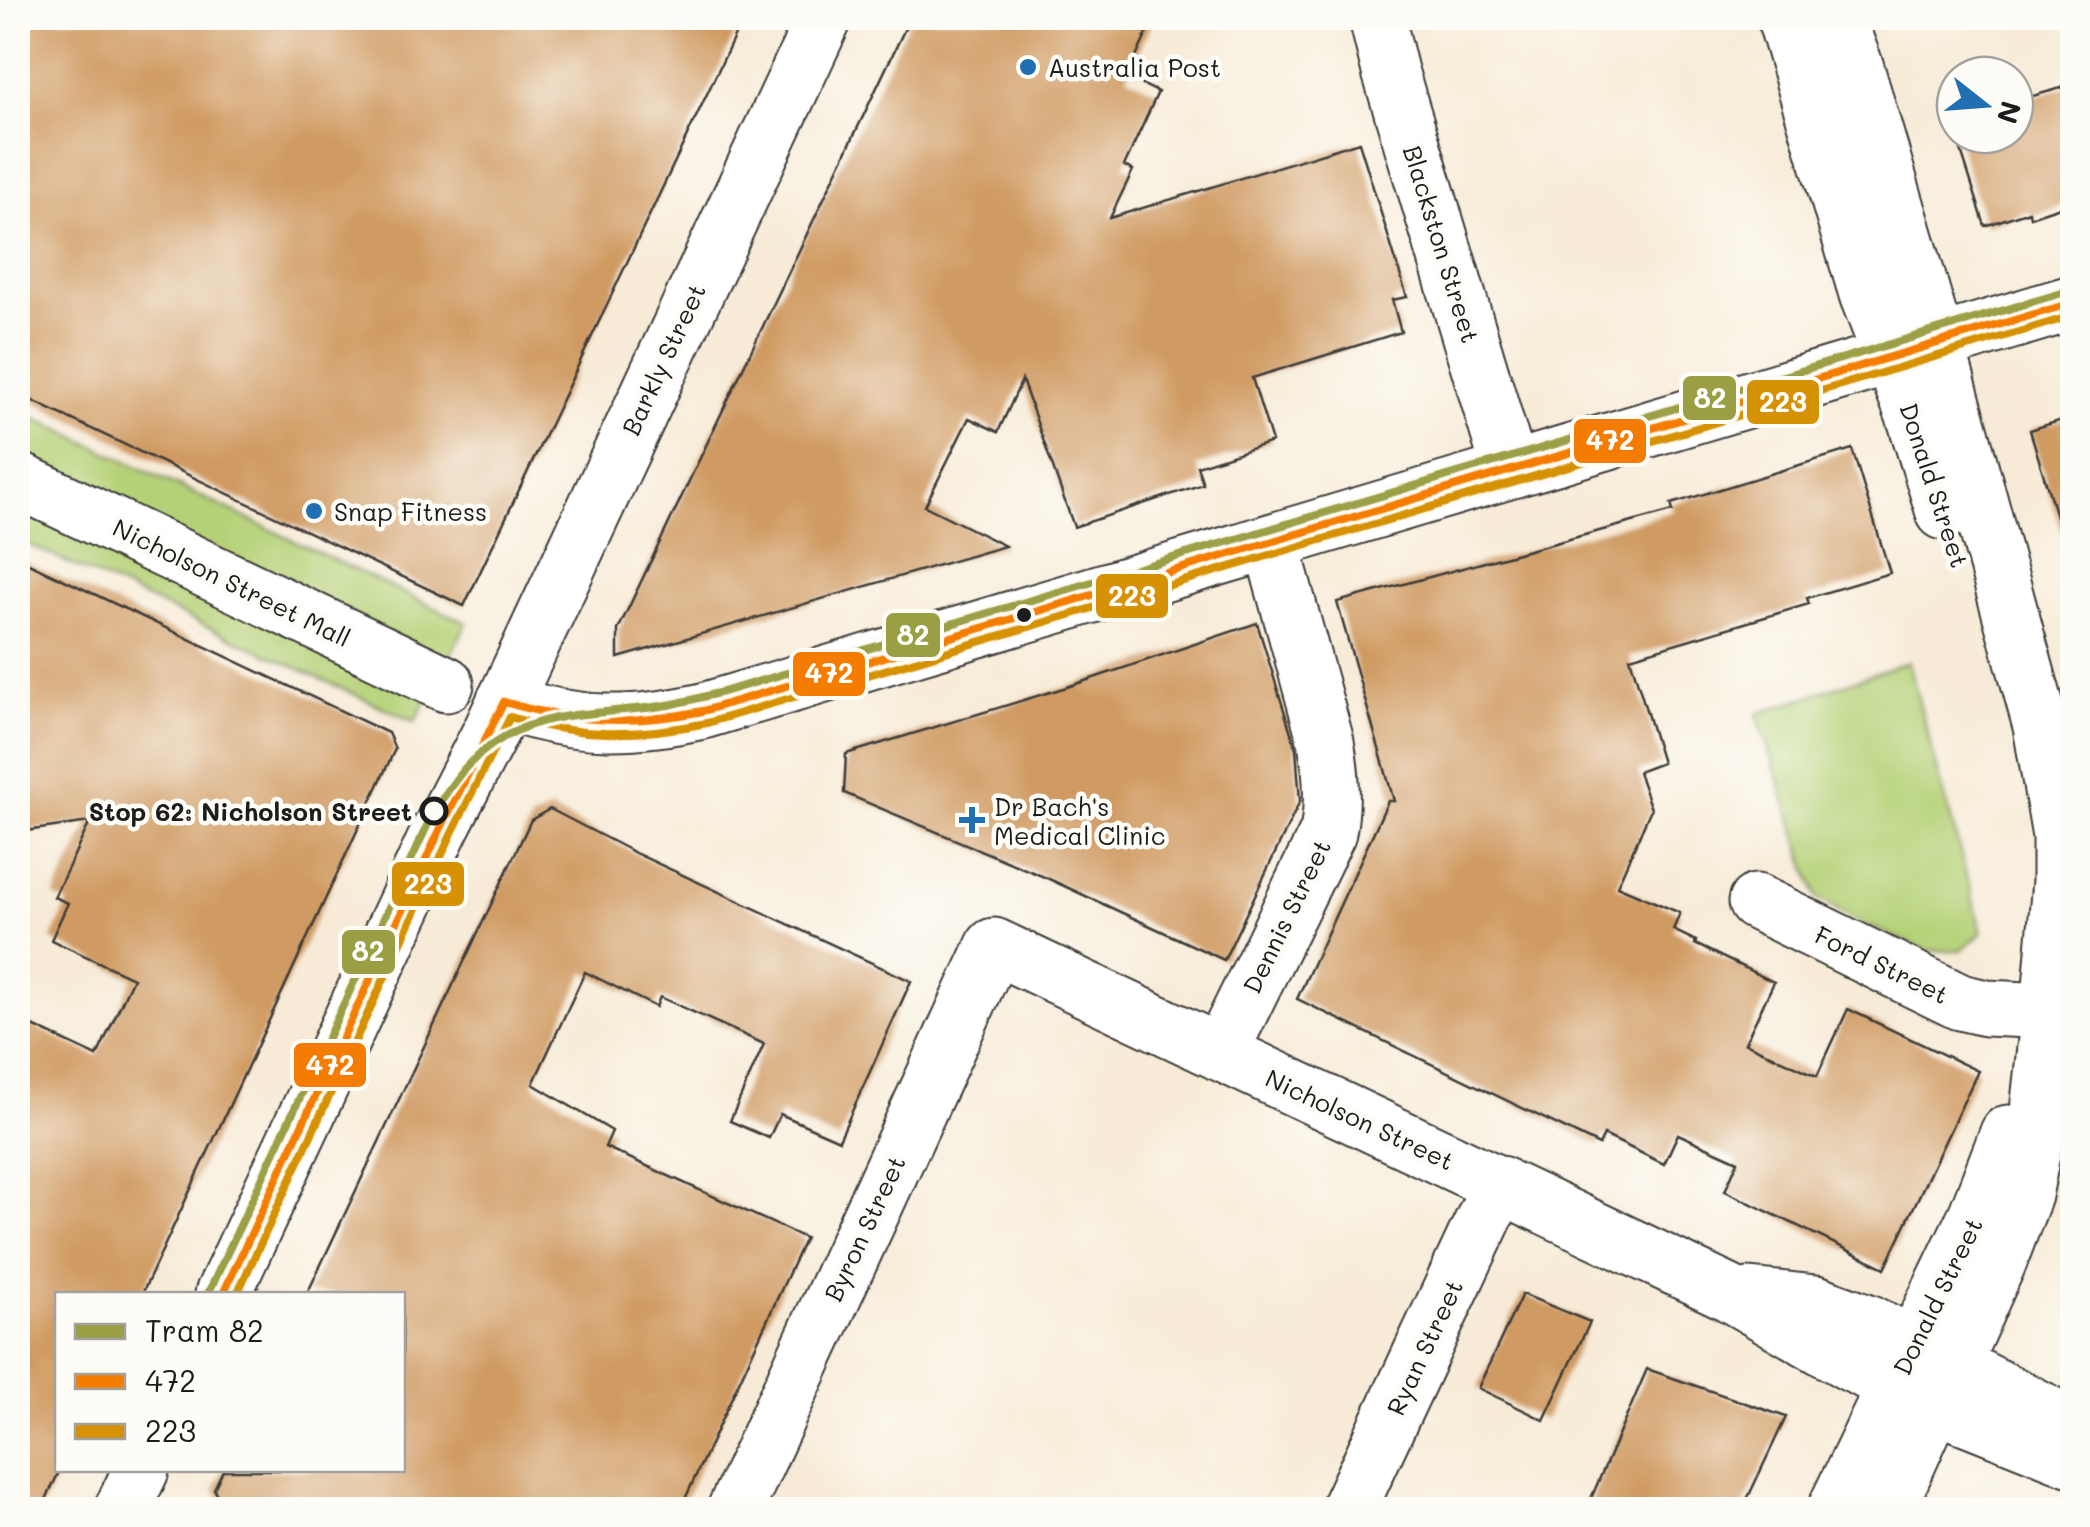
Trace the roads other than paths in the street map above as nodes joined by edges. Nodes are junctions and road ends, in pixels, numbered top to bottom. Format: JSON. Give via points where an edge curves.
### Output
{"nodes":[{"id":1,"x":824,"y":18,"type":"edge"},
{"id":2,"x":1378,"y":18,"type":"edge"},
{"id":3,"x":1785,"y":18,"type":"edge"},
{"id":4,"x":1836,"y":18,"type":"edge"},
{"id":5,"x":2072,"y":303,"type":"edge"},
{"id":6,"x":1914,"y":349,"type":"junction"},
{"id":7,"x":1510,"y":470,"type":"junction"},
{"id":8,"x":18,"y":480,"type":"edge"},
{"id":9,"x":1271,"y":542,"type":"junction"},
{"id":10,"x":446,"y":684,"type":"dead end"},
{"id":11,"x":504,"y":702,"type":"junction"},
{"id":12,"x":1756,"y":902,"type":"dead end"},
{"id":13,"x":994,"y":946,"type":"joint"},
{"id":14,"x":2055,"y":1001,"type":"edge"},
{"id":15,"x":1220,"y":1053,"type":"junction"},
{"id":16,"x":1500,"y":1184,"type":"junction"},
{"id":17,"x":223,"y":1292,"type":"edge"},
{"id":18,"x":1924,"y":1374,"type":"junction"},
{"id":19,"x":2072,"y":1425,"type":"edge"},
{"id":20,"x":2072,"y":1459,"type":"edge"},
{"id":21,"x":140,"y":1472,"type":"edge"},
{"id":22,"x":122,"y":1510,"type":"edge"},
{"id":23,"x":735,"y":1510,"type":"edge"},
{"id":24,"x":1348,"y":1510,"type":"edge"},
{"id":25,"x":1835,"y":1510,"type":"edge"},
{"id":26,"x":1887,"y":1510,"type":"edge"}],
"edges":[{"from":1,"to":11,"type":"street","name":"Barkly Street"},
{"from":2,"to":7,"type":"street","name":"Blackston Street"},
{"from":3,"to":6,"type":"street","name":"Donald Street","via":[[1867,294]]},
{"from":4,"to":6,"type":"street","name":"Donald Street","via":[[1861,85]]},
{"from":5,"to":6,"type":"street"},
{"from":6,"to":7,"type":"street"},
{"from":6,"to":14,"type":"street","name":"Donald Street","via":[[2041,726],[2060,836]]},
{"from":7,"to":9,"type":"street"},
{"from":8,"to":10,"type":"street","name":"Nicholson Street Mall"},
{"from":9,"to":11,"type":"street","via":[[684,715],[584,723]]},
{"from":9,"to":15,"type":"street","name":"Dennis Street","via":[[1326,742],[1333,804],[1328,832]]},
{"from":11,"to":17,"type":"street","name":"Barkly Street"},
{"from":12,"to":14,"type":"street","name":"Ford Street","via":[[1960,1002],[1986,1008]]},
{"from":13,"to":15,"type":"street","name":"Nicholson Street"},
{"from":13,"to":23,"type":"street","name":"Byron Street"},
{"from":14,"to":18,"type":"street","name":"Donald Street","via":[[2024,1195],[1998,1264]]},
{"from":15,"to":16,"type":"street","name":"Nicholson Street"},
{"from":16,"to":18,"type":"street","name":"Nicholson Street","via":[[1727,1292],[1802,1338]]},
{"from":16,"to":24,"type":"street","name":"Ryan Street"},
{"from":18,"to":19,"type":"street","name":"Nicholson Street"},
{"from":18,"to":20,"type":"street","name":"Nicholson Street"},
{"from":18,"to":25,"type":"street","name":"Donald Street"},
{"from":18,"to":26,"type":"street","name":"Donald Street"},
{"from":21,"to":22,"type":"street"}]}
